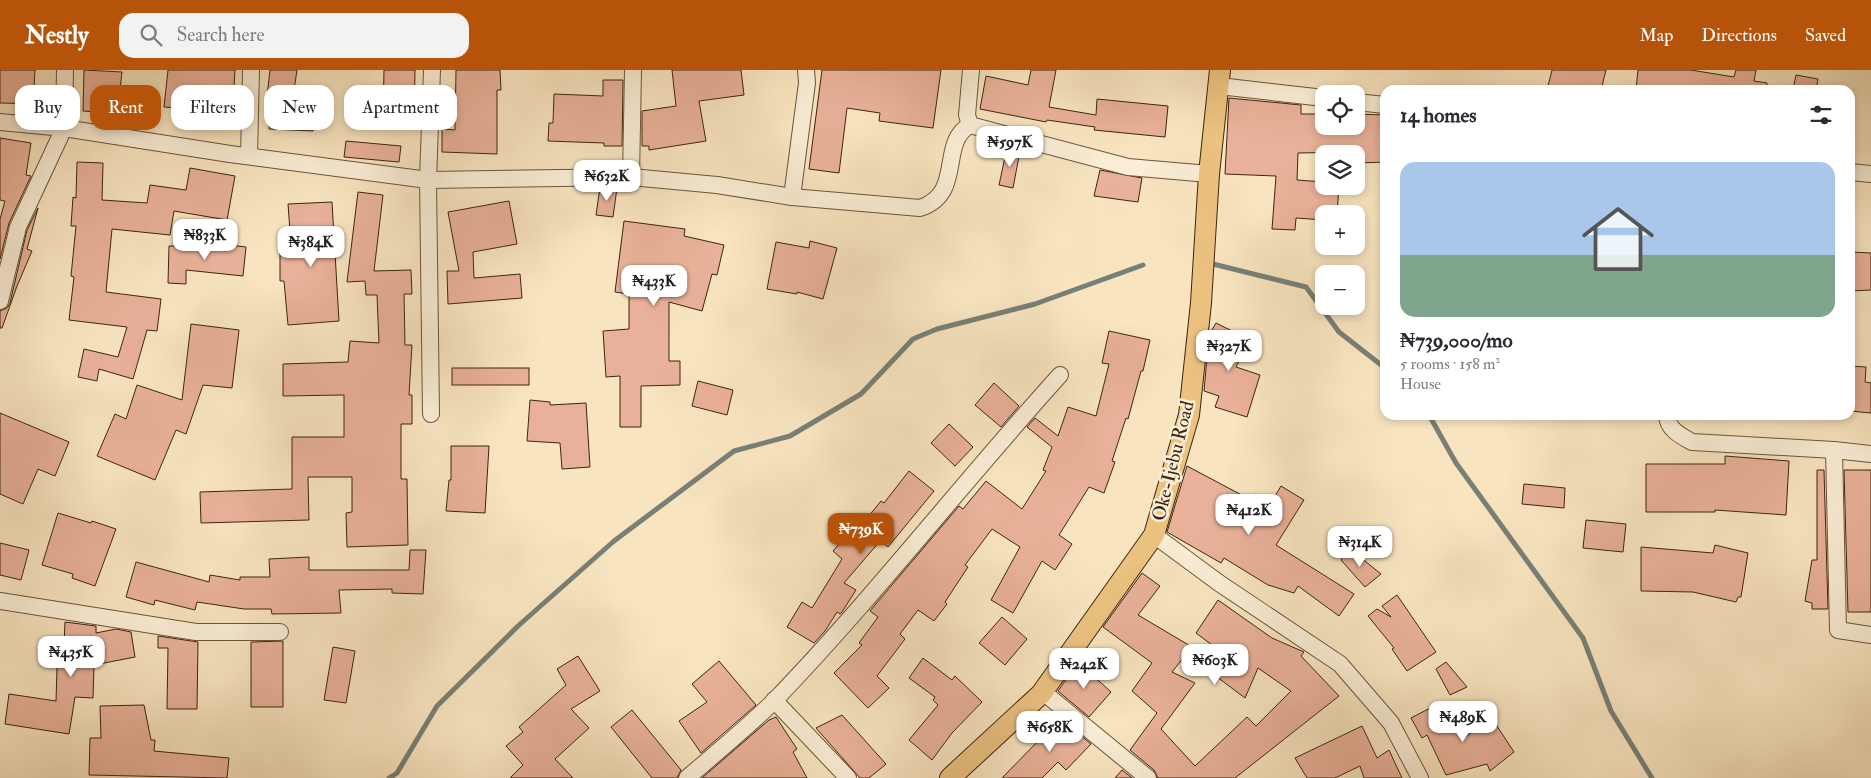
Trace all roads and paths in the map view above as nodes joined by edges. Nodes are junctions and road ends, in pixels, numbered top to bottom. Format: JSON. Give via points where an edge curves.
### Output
{"nodes":[{"id":1,"x":65,"y":70,"type":"edge"},
{"id":2,"x":251,"y":70,"type":"edge"},
{"id":3,"x":432,"y":70,"type":"edge"},
{"id":4,"x":633,"y":70,"type":"edge"},
{"id":5,"x":806,"y":70,"type":"edge"},
{"id":6,"x":972,"y":70,"type":"edge"},
{"id":7,"x":1220,"y":78,"type":"edge"},
{"id":8,"x":65,"y":85,"type":"edge"},
{"id":9,"x":1315,"y":96,"type":"edge"},
{"id":10,"x":1365,"y":103,"type":"edge"},
{"id":11,"x":1380,"y":104,"type":"edge"},
{"id":12,"x":0,"y":122,"type":"edge"},
{"id":13,"x":15,"y":123,"type":"edge"},
{"id":14,"x":970,"y":125,"type":"junction"},
{"id":15,"x":63,"y":130,"type":"edge"},
{"id":16,"x":77,"y":130,"type":"edge"},
{"id":17,"x":249,"y":156,"type":"junction"},
{"id":18,"x":1855,"y":172,"type":"edge"},
{"id":19,"x":1209,"y":174,"type":"junction"},
{"id":20,"x":1871,"y":174,"type":"edge"},
{"id":21,"x":631,"y":177,"type":"junction"},
{"id":22,"x":428,"y":180,"type":"junction"},
{"id":23,"x":792,"y":197,"type":"junction"},
{"id":24,"x":0,"y":301,"type":"edge"},
{"id":25,"x":1060,"y":375,"type":"dead end"},
{"id":26,"x":431,"y":414,"type":"dead end"},
{"id":27,"x":1667,"y":420,"type":"edge"},
{"id":28,"x":1834,"y":450,"type":"junction"},
{"id":29,"x":1871,"y":454,"type":"edge"},
{"id":30,"x":1154,"y":535,"type":"junction"},
{"id":31,"x":0,"y":601,"type":"edge"},
{"id":32,"x":280,"y":632,"type":"dead end"},
{"id":33,"x":1871,"y":635,"type":"edge"},
{"id":34,"x":1041,"y":694,"type":"junction"},
{"id":35,"x":774,"y":700,"type":"junction"},
{"id":36,"x":687,"y":778,"type":"edge"},
{"id":37,"x":848,"y":778,"type":"edge"},
{"id":38,"x":950,"y":778,"type":"edge"},
{"id":39,"x":1148,"y":778,"type":"edge"},
{"id":40,"x":1420,"y":778,"type":"edge"}],
"edges":[{"from":1,"to":8,"type":"street"},
{"from":2,"to":17,"type":"street"},
{"from":3,"to":22,"type":"street"},
{"from":4,"to":21,"type":"street"},
{"from":5,"to":23,"type":"street"},
{"from":6,"to":14,"type":"street","via":[[967,115]]},
{"from":7,"to":9,"type":"street"},
{"from":7,"to":19,"type":"main road","name":"Oke-Ijebu Road"},
{"from":10,"to":11,"type":"street"},
{"from":12,"to":13,"type":"street"},
{"from":14,"to":19,"type":"street","via":[[1140,170]]},
{"from":14,"to":23,"type":"street","via":[[961,130],[948,181],[939,197],[929,205],[920,208]]},
{"from":15,"to":24,"type":"street","via":[[18,227]]},
{"from":16,"to":17,"type":"street"},
{"from":17,"to":22,"type":"street"},
{"from":18,"to":20,"type":"street"},
{"from":19,"to":30,"type":"main road","name":"Oke-Ijebu Road","via":[[1202,303],[1188,416]]},
{"from":21,"to":22,"type":"street"},
{"from":21,"to":23,"type":"street","via":[[718,185]]},
{"from":22,"to":26,"type":"street"},
{"from":25,"to":35,"type":"street","via":[[842,628]]},
{"from":27,"to":28,"type":"street","via":[[1676,433],[1692,442]]},
{"from":28,"to":29,"type":"street"},
{"from":28,"to":33,"type":"street","via":[[1838,630]]},
{"from":30,"to":34,"type":"main road","name":"Oke-Ijebu Road"},
{"from":30,"to":40,"type":"street","via":[[1340,664],[1391,723]]},
{"from":31,"to":32,"type":"street","via":[[196,632]]},
{"from":34,"to":38,"type":"main road","name":"Oke-Ijebu Road"},
{"from":34,"to":39,"type":"street","via":[[1048,696]]},
{"from":35,"to":36,"type":"street","via":[[745,730]]},
{"from":35,"to":37,"type":"street"}]}
